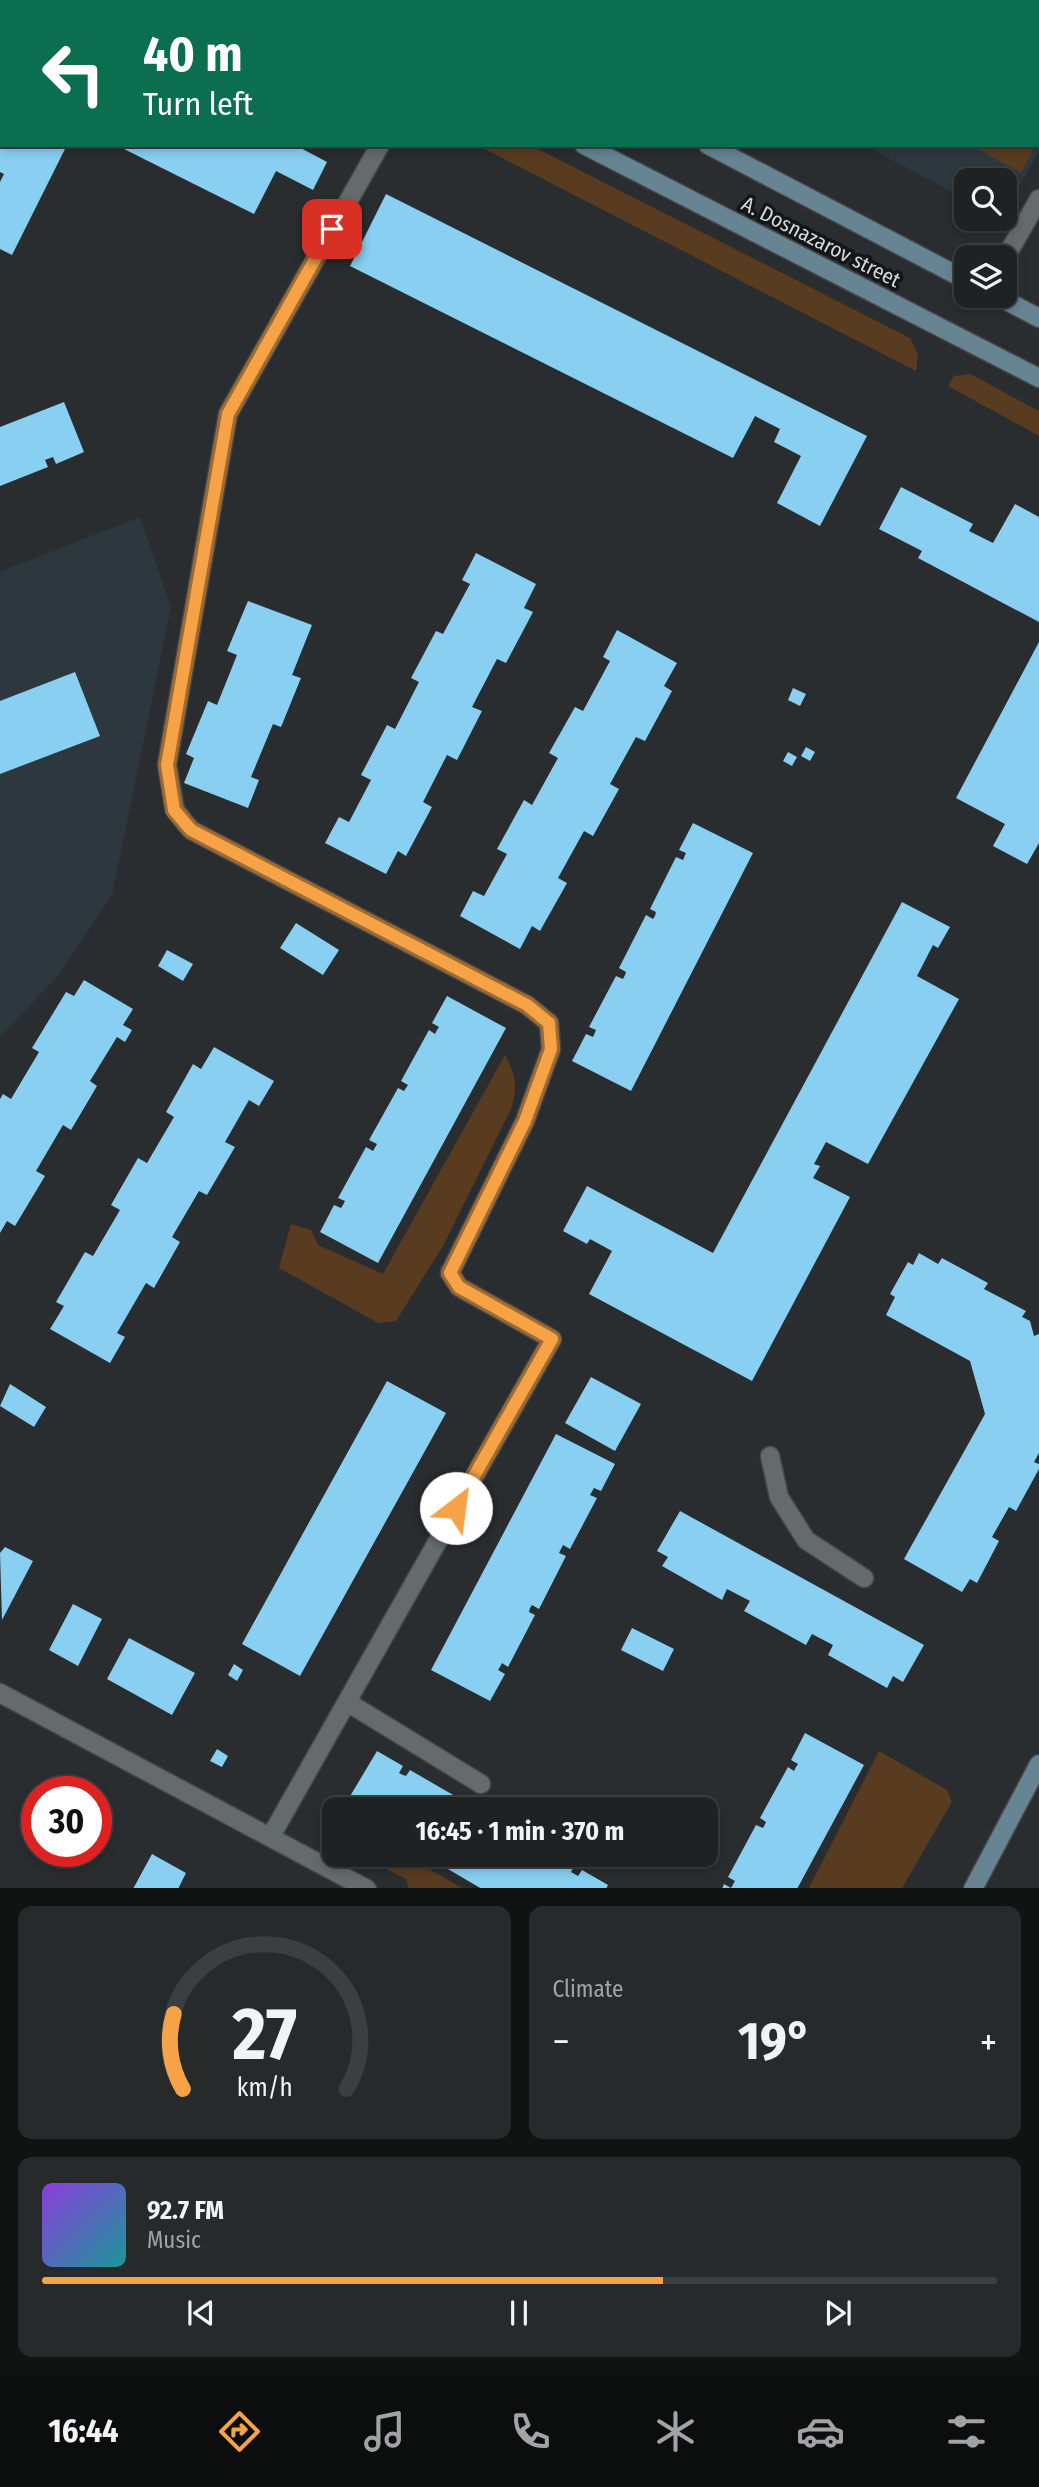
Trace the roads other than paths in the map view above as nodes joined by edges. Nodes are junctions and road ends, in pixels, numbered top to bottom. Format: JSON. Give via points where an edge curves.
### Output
{"nodes":[{"id":1,"x":379,"y":147,"type":"edge"},
{"id":2,"x":587,"y":147,"type":"edge"},
{"id":3,"x":712,"y":147,"type":"edge"},
{"id":4,"x":1039,"y":199,"type":"edge"},
{"id":5,"x":1013,"y":245,"type":"edge"},
{"id":6,"x":954,"y":274,"type":"edge"},
{"id":7,"x":1017,"y":306,"type":"edge"},
{"id":8,"x":1039,"y":318,"type":"edge"},
{"id":9,"x":1039,"y":378,"type":"edge"},
{"id":10,"x":770,"y":1456,"type":"dead end"},
{"id":11,"x":864,"y":1578,"type":"dead end"},
{"id":12,"x":0,"y":1693,"type":"edge"},
{"id":13,"x":347,"y":1702,"type":"junction"},
{"id":14,"x":1039,"y":1764,"type":"edge"},
{"id":15,"x":481,"y":1784,"type":"dead end"},
{"id":16,"x":271,"y":1836,"type":"junction"},
{"id":17,"x":367,"y":1888,"type":"edge"},
{"id":18,"x":973,"y":1888,"type":"edge"}],
"edges":[{"from":1,"to":13,"type":"street","via":[[228,414],[167,765],[174,810],[191,830],[527,1005],[549,1023],[551,1049],[525,1121],[450,1273],[459,1287],[552,1339]]},
{"from":2,"to":9,"type":"main road","name":"A. Dosnazarov street"},
{"from":3,"to":6,"type":"main road","name":"A. Dosnazarov street"},
{"from":4,"to":5,"type":"street"},
{"from":7,"to":8,"type":"main road"},
{"from":10,"to":11,"type":"street","via":[[779,1497],[806,1540]]},
{"from":12,"to":16,"type":"street"},
{"from":13,"to":15,"type":"street"},
{"from":13,"to":16,"type":"street"},
{"from":14,"to":18,"type":"main road"},
{"from":16,"to":17,"type":"street"}]}
